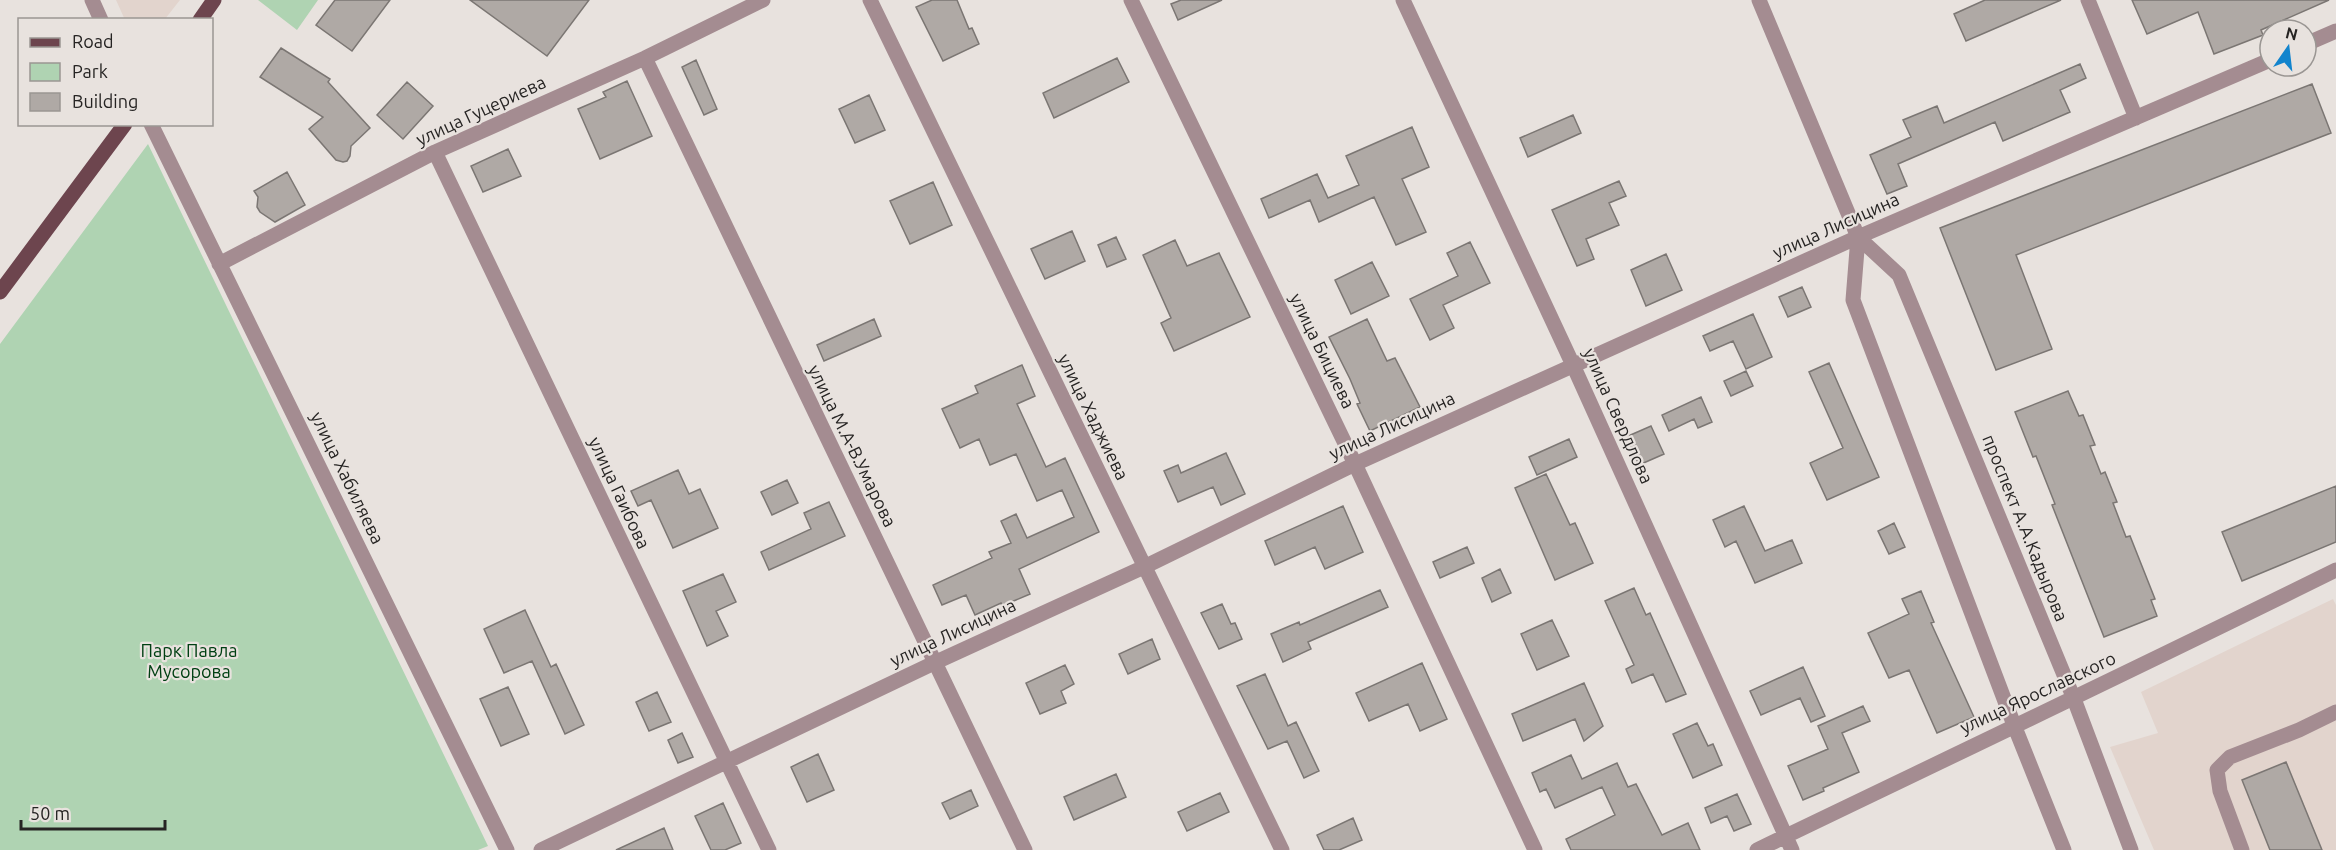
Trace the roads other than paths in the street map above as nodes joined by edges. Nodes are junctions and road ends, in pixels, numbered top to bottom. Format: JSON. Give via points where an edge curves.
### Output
{"nodes":[{"id":1,"x":92,"y":0,"type":"edge"},
{"id":2,"x":214,"y":0,"type":"edge"},
{"id":3,"x":763,"y":0,"type":"edge"},
{"id":4,"x":870,"y":0,"type":"edge"},
{"id":5,"x":1131,"y":0,"type":"edge"},
{"id":6,"x":1403,"y":0,"type":"edge"},
{"id":7,"x":1759,"y":0,"type":"edge"},
{"id":8,"x":2088,"y":0,"type":"edge"},
{"id":9,"x":100,"y":18,"type":"edge"},
{"id":10,"x":201,"y":18,"type":"edge"},
{"id":11,"x":2336,"y":31,"type":"edge"},
{"id":12,"x":2318,"y":39,"type":"edge"},
{"id":13,"x":645,"y":58,"type":"junction"},
{"id":14,"x":2258,"y":65,"type":"edge"},
{"id":15,"x":2136,"y":118,"type":"junction"},
{"id":16,"x":124,"y":126,"type":"edge"},
{"id":17,"x":152,"y":126,"type":"edge"},
{"id":18,"x":435,"y":152,"type":"junction"},
{"id":19,"x":1858,"y":237,"type":"junction"},
{"id":20,"x":219,"y":264,"type":"junction"},
{"id":21,"x":0,"y":292,"type":"edge"},
{"id":22,"x":1573,"y":364,"type":"junction"},
{"id":23,"x":1355,"y":464,"type":"junction"},
{"id":24,"x":1144,"y":567,"type":"junction"},
{"id":25,"x":2336,"y":570,"type":"edge"},
{"id":26,"x":934,"y":663,"type":"junction"},
{"id":27,"x":2074,"y":699,"type":"junction"},
{"id":28,"x":2336,"y":712,"type":"edge"},
{"id":29,"x":2014,"y":725,"type":"junction"},
{"id":30,"x":725,"y":762,"type":"junction"},
{"id":31,"x":1789,"y":843,"type":"edge"},
{"id":32,"x":507,"y":850,"type":"edge"},
{"id":33,"x":541,"y":850,"type":"edge"},
{"id":34,"x":769,"y":850,"type":"edge"},
{"id":35,"x":1025,"y":850,"type":"edge"},
{"id":36,"x":1282,"y":850,"type":"edge"},
{"id":37,"x":1535,"y":850,"type":"edge"},
{"id":38,"x":1757,"y":850,"type":"edge"},
{"id":39,"x":2064,"y":850,"type":"edge"},
{"id":40,"x":2132,"y":850,"type":"edge"},
{"id":41,"x":2242,"y":850,"type":"edge"}],
"edges":[{"from":1,"to":9,"type":"street"},
{"from":2,"to":10,"type":"main road"},
{"from":3,"to":13,"type":"street","name":"улица Гуцериева"},
{"from":4,"to":24,"type":"street","name":"улица Хаджиева"},
{"from":5,"to":23,"type":"street","name":"улица Бициева"},
{"from":6,"to":22,"type":"street","name":"улица Свердлова"},
{"from":7,"to":19,"type":"street","name":"проспект А.А.Кадырова"},
{"from":8,"to":15,"type":"street"},
{"from":11,"to":12,"type":"street"},
{"from":13,"to":18,"type":"street","name":"улица Гуцериева"},
{"from":13,"to":26,"type":"street","name":"улица М.А-В.Умарова"},
{"from":14,"to":15,"type":"street","name":"улица Лисицина"},
{"from":15,"to":19,"type":"street","name":"улица Лисицина"},
{"from":16,"to":21,"type":"main road"},
{"from":17,"to":20,"type":"street","name":"улица Хабиляева"},
{"from":18,"to":20,"type":"street","name":"улица Гуцериева"},
{"from":18,"to":30,"type":"street","name":"улица Гаибова"},
{"from":19,"to":22,"type":"street","name":"улица Лисицина"},
{"from":19,"to":27,"type":"street","name":"проспект А.А.Кадырова","via":[[1899,275]]},
{"from":19,"to":29,"type":"street","name":"проспект А.А.Кадырова","via":[[1853,300]]},
{"from":20,"to":32,"type":"street","name":"улица Хабиляева"},
{"from":22,"to":23,"type":"street","name":"улица Лисицина"},
{"from":22,"to":31,"type":"street","name":"улица Свердлова"},
{"from":23,"to":24,"type":"street","name":"улица Лисицина"},
{"from":23,"to":37,"type":"street","name":"улица Бициева"},
{"from":24,"to":26,"type":"street","name":"улица Лисицина"},
{"from":24,"to":36,"type":"street","name":"улица Хаджиева"},
{"from":25,"to":27,"type":"street","name":"улица Ярославского"},
{"from":26,"to":30,"type":"street","name":"улица Лисицина"},
{"from":26,"to":35,"type":"street","name":"улица М.А-В.Умарова"},
{"from":27,"to":29,"type":"street","name":"улица Ярославского"},
{"from":27,"to":40,"type":"street","name":"проспект А.А.Кадырова"},
{"from":28,"to":41,"type":"street","via":[[2230,757],[2217,770],[2220,791]]},
{"from":29,"to":31,"type":"street","name":"улица Ярославского"},
{"from":29,"to":39,"type":"street","name":"проспект А.А.Кадырова"},
{"from":30,"to":33,"type":"street","name":"улица Лисицина"},
{"from":30,"to":34,"type":"street","name":"улица Гаибова"},
{"from":31,"to":38,"type":"street","name":"улица Ярославского"}]}
